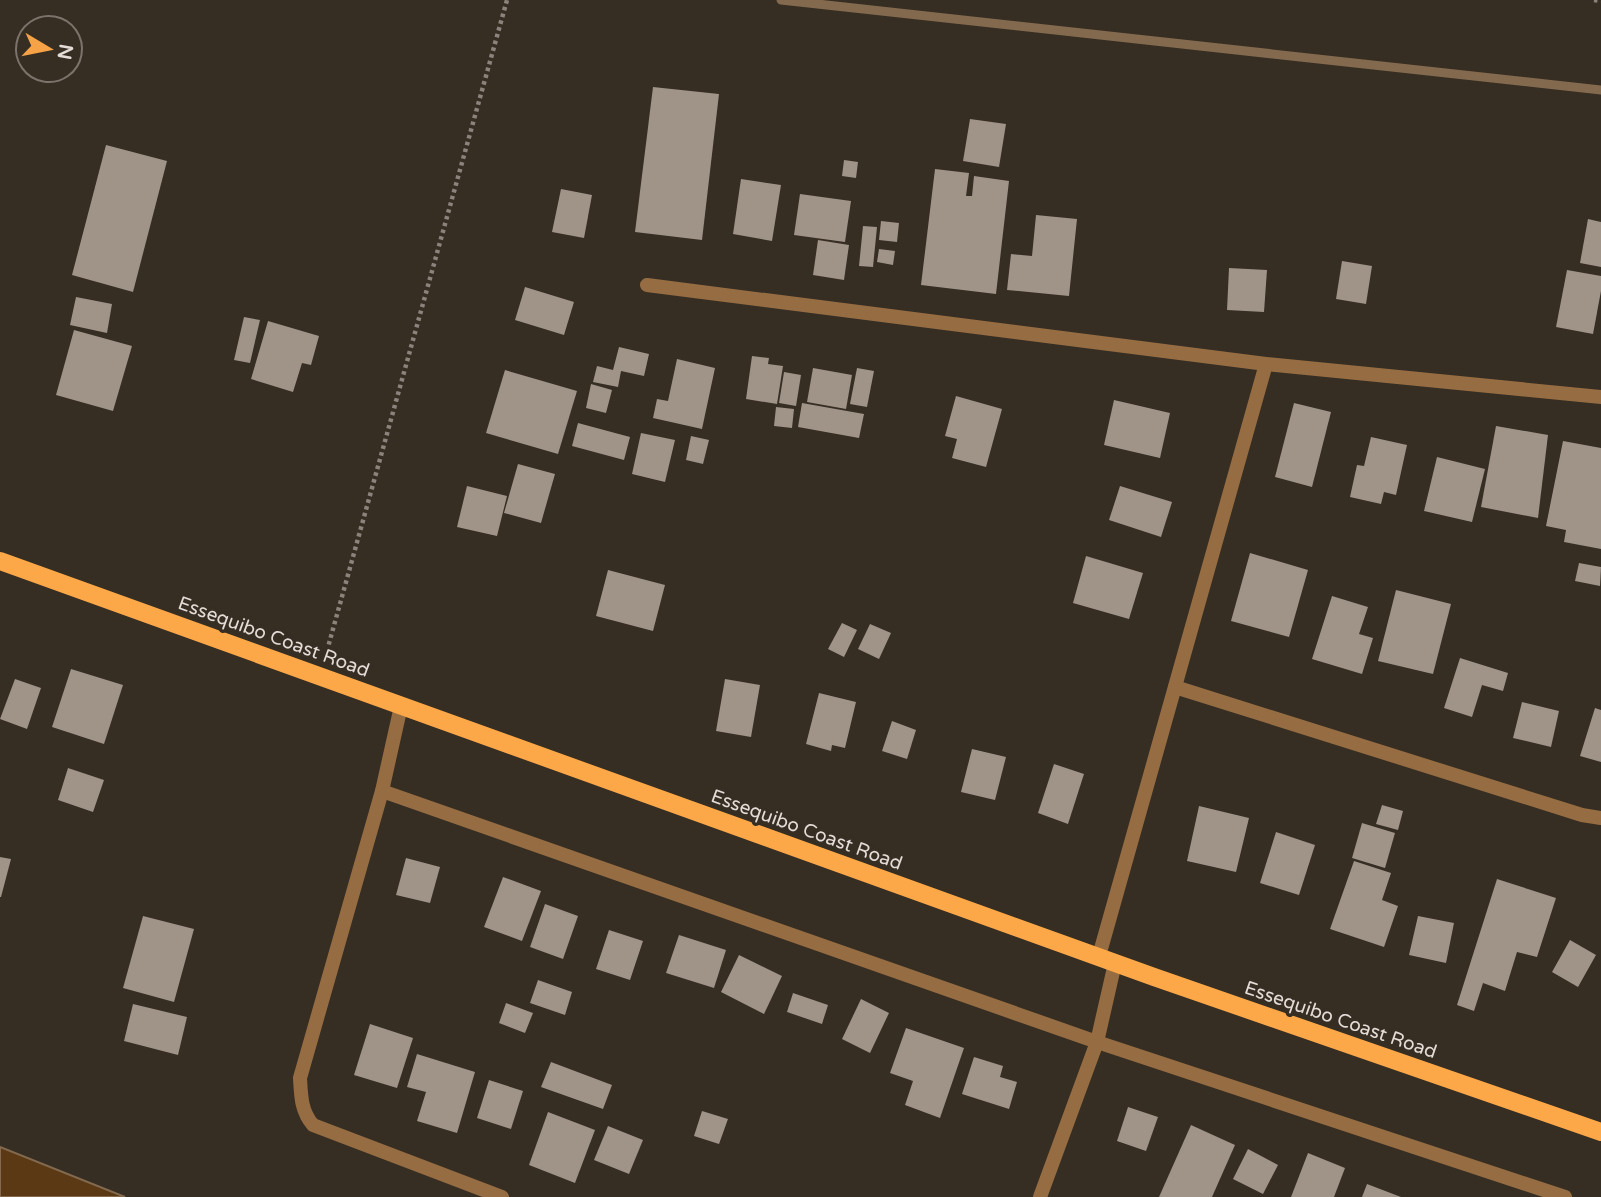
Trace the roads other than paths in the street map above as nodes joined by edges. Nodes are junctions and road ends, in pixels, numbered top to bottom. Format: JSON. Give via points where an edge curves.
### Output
{"nodes":[{"id":1,"x":648,"y":285,"type":"dead end"},
{"id":2,"x":1266,"y":363,"type":"junction"},
{"id":3,"x":1601,"y":397,"type":"edge"},
{"id":4,"x":0,"y":561,"type":"edge"},
{"id":5,"x":1175,"y":687,"type":"junction"},
{"id":6,"x":401,"y":706,"type":"junction"},
{"id":7,"x":382,"y":790,"type":"junction"},
{"id":8,"x":1601,"y":818,"type":"edge"},
{"id":9,"x":1107,"y":960,"type":"junction"},
{"id":10,"x":1097,"y":1042,"type":"junction"},
{"id":11,"x":1601,"y":1132,"type":"edge"},
{"id":12,"x":502,"y":1197,"type":"edge"},
{"id":13,"x":1040,"y":1197,"type":"edge"},
{"id":14,"x":1565,"y":1197,"type":"edge"}],
"edges":[{"from":1,"to":2,"type":"street"},
{"from":2,"to":3,"type":"street"},
{"from":2,"to":5,"type":"street"},
{"from":4,"to":6,"type":"main road","name":"Essequibo Coast Road"},
{"from":5,"to":8,"type":"street"},
{"from":5,"to":9,"type":"street"},
{"from":6,"to":7,"type":"street"},
{"from":6,"to":9,"type":"main road","name":"Essequibo Coast Road"},
{"from":7,"to":10,"type":"street"},
{"from":7,"to":12,"type":"street","via":[[300,1078],[305,1114],[313,1125]]},
{"from":9,"to":10,"type":"street"},
{"from":9,"to":11,"type":"main road","name":"Essequibo Coast Road"},
{"from":10,"to":13,"type":"street"},
{"from":10,"to":14,"type":"street"}]}
